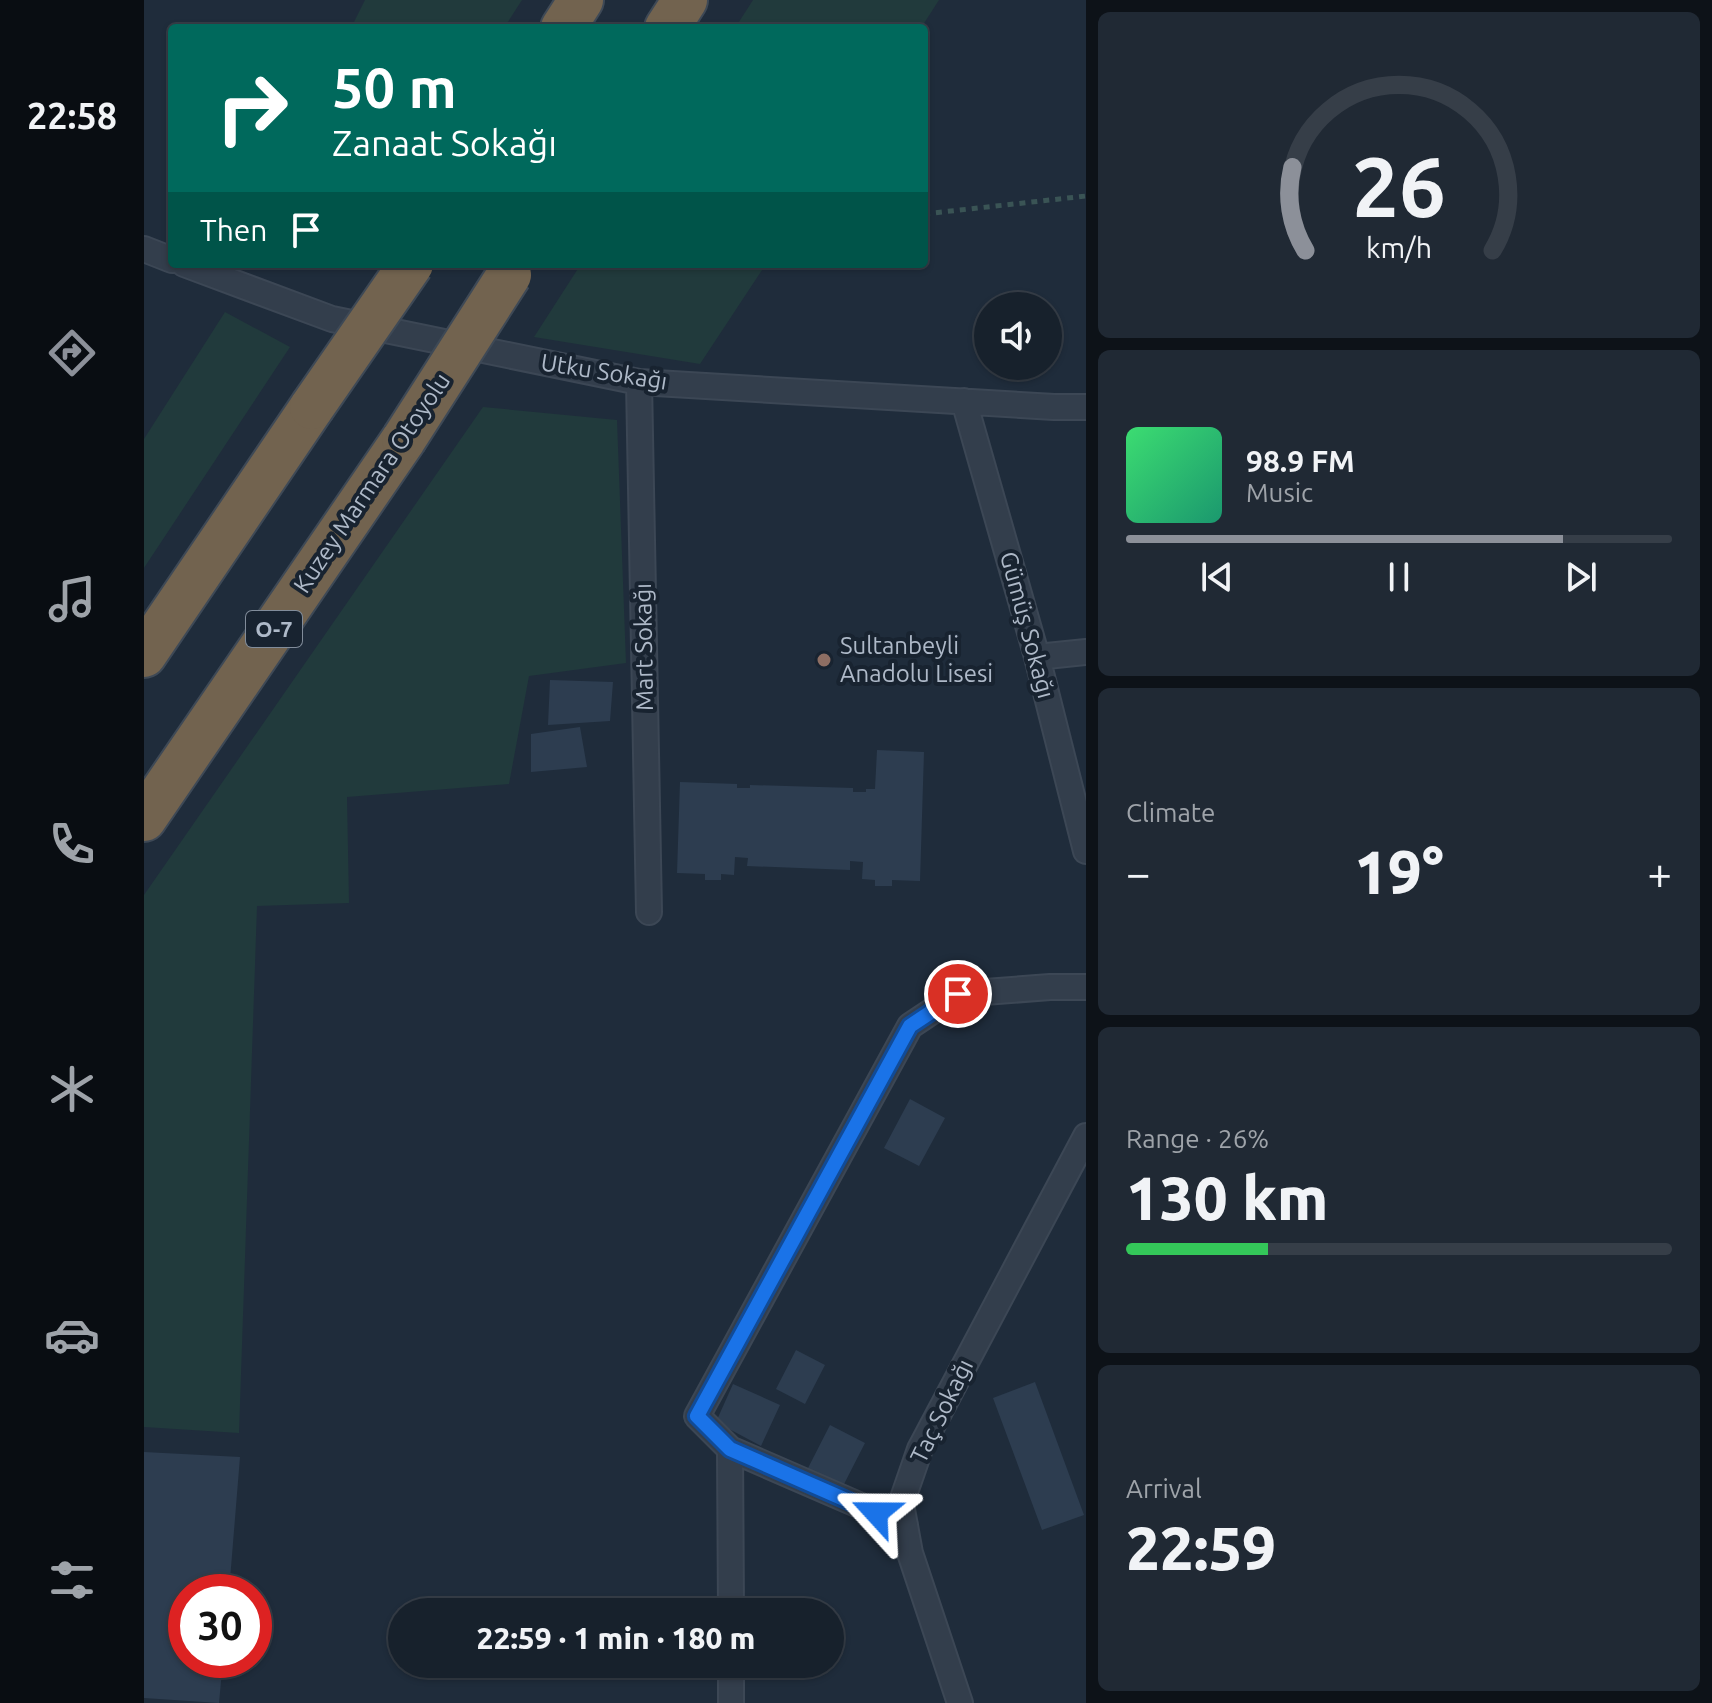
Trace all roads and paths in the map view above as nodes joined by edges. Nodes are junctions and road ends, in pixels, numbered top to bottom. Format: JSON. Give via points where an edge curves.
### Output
{"nodes":[{"id":1,"x":581,"y":0,"type":"edge"},
{"id":2,"x":685,"y":0,"type":"edge"},
{"id":3,"x":566,"y":24,"type":"edge"},
{"id":4,"x":670,"y":24,"type":"edge"},
{"id":5,"x":1086,"y":196,"type":"edge"},
{"id":6,"x":928,"y":214,"type":"edge"},
{"id":7,"x":144,"y":249,"type":"edge"},
{"id":8,"x":168,"y":258,"type":"edge"},
{"id":9,"x":195,"y":268,"type":"edge"},
{"id":10,"x":408,"y":268,"type":"edge"},
{"id":11,"x":512,"y":269,"type":"edge"},
{"id":12,"x":639,"y":382,"type":"junction"},
{"id":13,"x":964,"y":401,"type":"junction"},
{"id":14,"x":1086,"y":407,"type":"edge"},
{"id":15,"x":1086,"y":652,"type":"edge"},
{"id":16,"x":144,"y":655,"type":"edge"},
{"id":17,"x":1037,"y":657,"type":"junction"},
{"id":18,"x":144,"y":819,"type":"edge"},
{"id":19,"x":1086,"y":851,"type":"edge"},
{"id":20,"x":649,"y":912,"type":"dead end"},
{"id":21,"x":1086,"y":987,"type":"edge"},
{"id":22,"x":1086,"y":1136,"type":"edge"},
{"id":23,"x":730,"y":1449,"type":"junction"},
{"id":24,"x":905,"y":1525,"type":"junction"},
{"id":25,"x":731,"y":1598,"type":"edge"},
{"id":26,"x":731,"y":1678,"type":"edge"},
{"id":27,"x":731,"y":1703,"type":"edge"},
{"id":28,"x":960,"y":1703,"type":"edge"}],
"edges":[{"from":1,"to":3,"type":"highway"},
{"from":2,"to":4,"type":"highway"},
{"from":5,"to":6,"type":"path"},
{"from":7,"to":8,"type":"street"},
{"from":9,"to":12,"type":"street","name":"Utku Sokağı","via":[[332,319]]},
{"from":10,"to":16,"type":"highway","bridge":true},
{"from":11,"to":18,"type":"highway","name":"Kuzey Marmara Otoyolu","number":"O-7","bridge":true,"via":[[404,439]]},
{"from":12,"to":13,"type":"street","name":"Utku Sokağı"},
{"from":12,"to":20,"type":"street","name":"Mart Sokağı"},
{"from":13,"to":14,"type":"street","name":"Utku Sokağı"},
{"from":13,"to":17,"type":"street","name":"Gümüş Sokağı"},
{"from":15,"to":17,"type":"street"},
{"from":17,"to":19,"type":"street","name":"Gümüş Sokağı"},
{"from":21,"to":23,"type":"street","via":[[958,994],[910,1026],[697,1416]]},
{"from":22,"to":24,"type":"street","name":"Taç Sokağı","via":[[920,1449],[901,1504]]},
{"from":23,"to":24,"type":"street"},
{"from":23,"to":25,"type":"street"},
{"from":24,"to":28,"type":"street","name":"Taç Sokağı"},
{"from":26,"to":27,"type":"street"}]}
